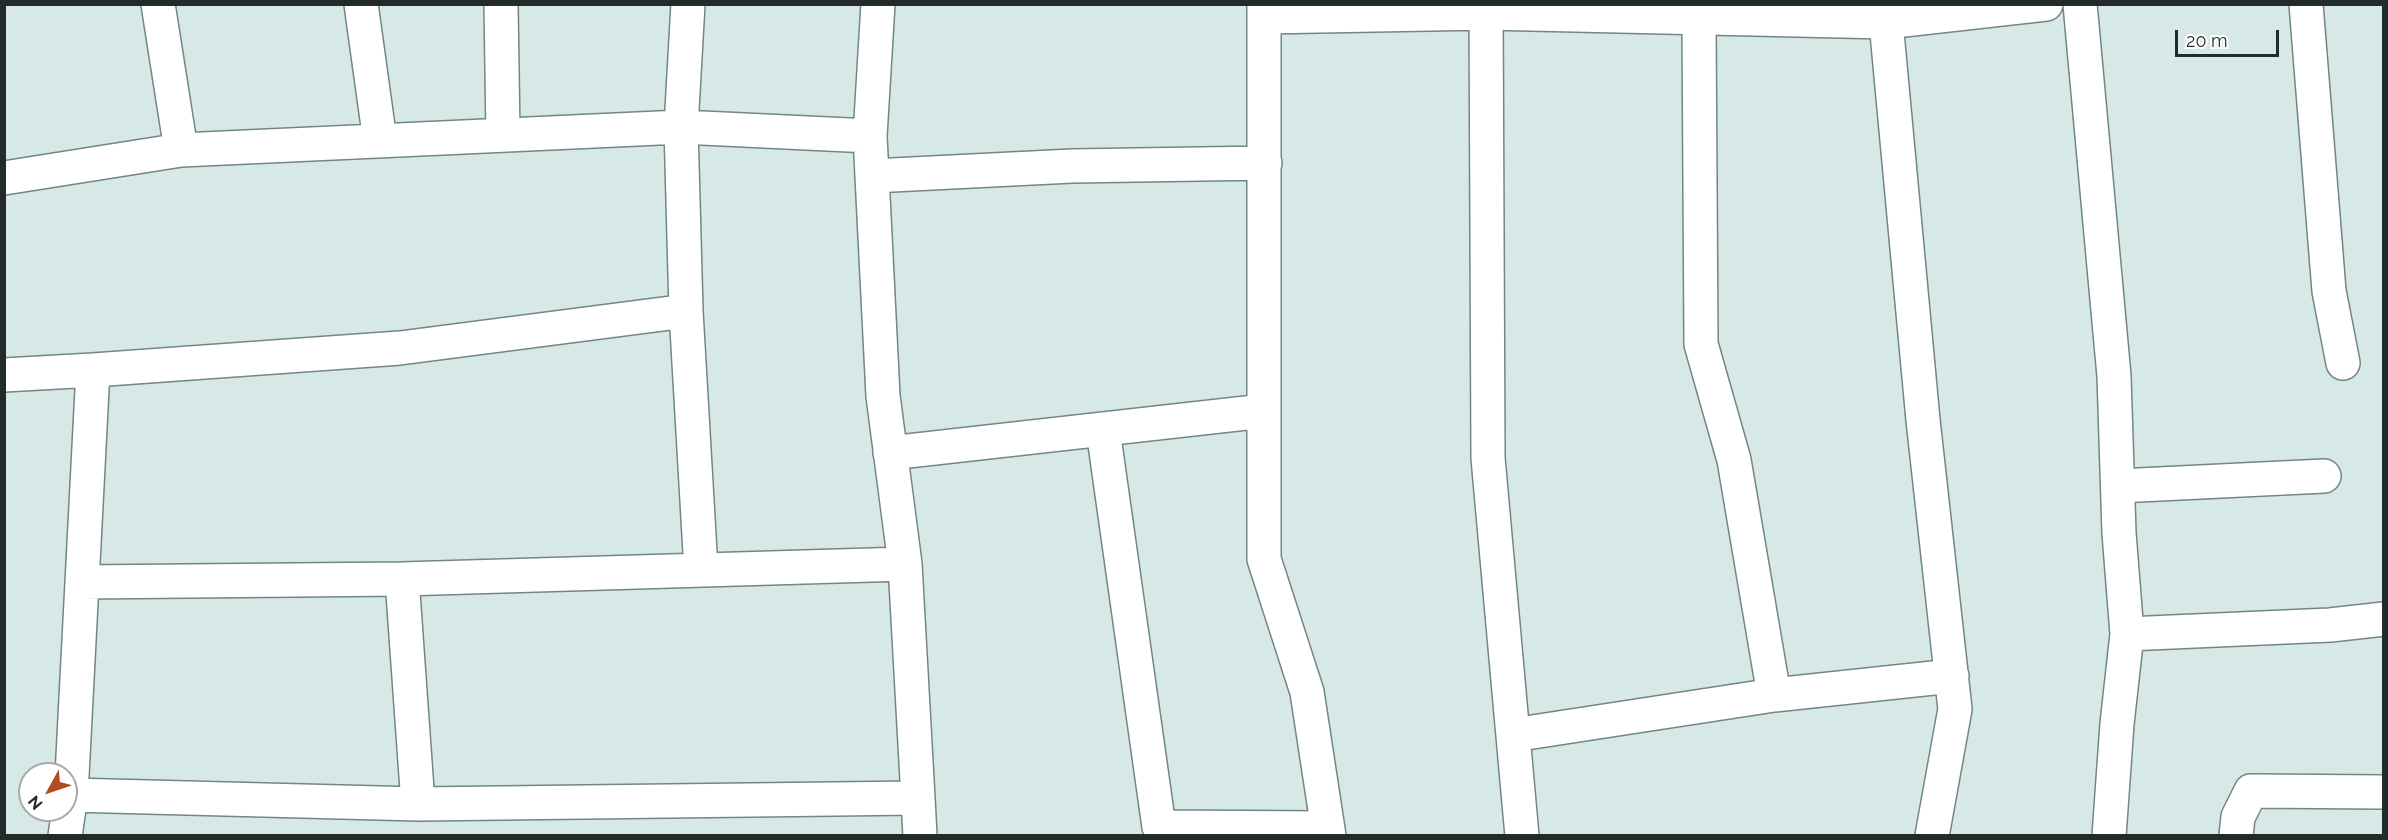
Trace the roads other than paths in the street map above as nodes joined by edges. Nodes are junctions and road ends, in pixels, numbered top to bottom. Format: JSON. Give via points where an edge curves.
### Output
{"nodes":[{"id":1,"x":158,"y":4,"type":"edge"},
{"id":2,"x":361,"y":4,"type":"edge"},
{"id":3,"x":501,"y":4,"type":"edge"},
{"id":4,"x":688,"y":4,"type":"edge"},
{"id":5,"x":878,"y":4,"type":"edge"},
{"id":6,"x":2046,"y":4,"type":"edge"},
{"id":7,"x":2080,"y":4,"type":"edge"},
{"id":8,"x":2306,"y":4,"type":"edge"},
{"id":9,"x":1486,"y":9,"type":"edge"},
{"id":10,"x":1264,"y":11,"type":"edge"},
{"id":11,"x":1886,"y":13,"type":"edge"},
{"id":12,"x":1695,"y":18,"type":"junction"},
{"id":13,"x":681,"y":128,"type":"junction"},
{"id":14,"x":503,"y":135,"type":"junction"},
{"id":15,"x":870,"y":136,"type":"junction"},
{"id":16,"x":380,"y":141,"type":"junction"},
{"id":17,"x":181,"y":150,"type":"junction"},
{"id":18,"x":1265,"y":163,"type":"junction"},
{"id":19,"x":872,"y":176,"type":"junction"},
{"id":20,"x":4,"y":178,"type":"edge"},
{"id":21,"x":686,"y":311,"type":"junction"},
{"id":22,"x":2343,"y":363,"type":"dead end"},
{"id":23,"x":93,"y":370,"type":"junction"},
{"id":24,"x":4,"y":375,"type":"edge"},
{"id":25,"x":1264,"y":411,"type":"junction"},
{"id":26,"x":1103,"y":430,"type":"junction"},
{"id":27,"x":890,"y":453,"type":"junction"},
{"id":28,"x":2325,"y":476,"type":"dead end"},
{"id":29,"x":2118,"y":486,"type":"junction"},
{"id":30,"x":905,"y":564,"type":"junction"},
{"id":31,"x":701,"y":570,"type":"junction"},
{"id":32,"x":402,"y":579,"type":"junction"},
{"id":33,"x":82,"y":582,"type":"junction"},
{"id":34,"x":2384,"y":620,"type":"edge"},
{"id":35,"x":2127,"y":634,"type":"junction"},
{"id":36,"x":1952,"y":676,"type":"junction"},
{"id":37,"x":1774,"y":695,"type":"junction"},
{"id":38,"x":1513,"y":735,"type":"junction"},
{"id":39,"x":73,"y":762,"type":"edge"},
{"id":40,"x":2384,"y":792,"type":"edge"},
{"id":41,"x":78,"y":795,"type":"edge"},
{"id":42,"x":918,"y":798,"type":"junction"},
{"id":43,"x":418,"y":804,"type":"junction"},
{"id":44,"x":1160,"y":831,"type":"edge"},
{"id":45,"x":1328,"y":832,"type":"edge"},
{"id":46,"x":920,"y":836,"type":"edge"},
{"id":47,"x":1522,"y":836,"type":"edge"},
{"id":48,"x":1932,"y":836,"type":"edge"},
{"id":49,"x":2109,"y":836,"type":"edge"},
{"id":50,"x":2236,"y":836,"type":"edge"}],
"edges":[{"from":1,"to":17,"type":"street"},
{"from":2,"to":16,"type":"street"},
{"from":3,"to":14,"type":"street"},
{"from":4,"to":13,"type":"street"},
{"from":5,"to":15,"type":"street"},
{"from":6,"to":11,"type":"street"},
{"from":7,"to":29,"type":"street","via":[[2114,375]]},
{"from":8,"to":22,"type":"street","via":[[2329,291]]},
{"from":9,"to":10,"type":"street"},
{"from":9,"to":12,"type":"street"},
{"from":9,"to":38,"type":"street","via":[[1488,458]]},
{"from":10,"to":18,"type":"street"},
{"from":11,"to":12,"type":"street"},
{"from":11,"to":36,"type":"street","via":[[1923,420]]},
{"from":12,"to":37,"type":"street","via":[[1699,22],[1701,344],[1734,460]]},
{"from":13,"to":14,"type":"street"},
{"from":13,"to":15,"type":"street"},
{"from":13,"to":21,"type":"street"},
{"from":14,"to":16,"type":"street"},
{"from":15,"to":19,"type":"street"},
{"from":16,"to":17,"type":"street"},
{"from":17,"to":20,"type":"street"},
{"from":18,"to":19,"type":"street","via":[[1071,166]]},
{"from":18,"to":25,"type":"street"},
{"from":19,"to":27,"type":"street","via":[[883,396]]},
{"from":21,"to":23,"type":"street","via":[[400,348]]},
{"from":21,"to":31,"type":"street"},
{"from":23,"to":24,"type":"street"},
{"from":23,"to":33,"type":"street"},
{"from":25,"to":26,"type":"street"},
{"from":25,"to":45,"type":"street","via":[[1264,560],[1307,692]]},
{"from":26,"to":27,"type":"street"},
{"from":26,"to":44,"type":"street"},
{"from":27,"to":30,"type":"street"},
{"from":28,"to":29,"type":"street"},
{"from":29,"to":35,"type":"street"},
{"from":30,"to":31,"type":"street"},
{"from":30,"to":42,"type":"street"},
{"from":31,"to":32,"type":"street"},
{"from":32,"to":33,"type":"street"},
{"from":32,"to":43,"type":"street"},
{"from":33,"to":39,"type":"street"},
{"from":34,"to":35,"type":"street"},
{"from":35,"to":49,"type":"street"},
{"from":36,"to":37,"type":"street"},
{"from":36,"to":48,"type":"street","via":[[1955,709]]},
{"from":37,"to":38,"type":"street"},
{"from":38,"to":47,"type":"street"},
{"from":40,"to":50,"type":"street","via":[[2251,791],[2238,817]]},
{"from":41,"to":43,"type":"street"},
{"from":42,"to":43,"type":"street"},
{"from":42,"to":46,"type":"street"},
{"from":44,"to":45,"type":"street"}]}
